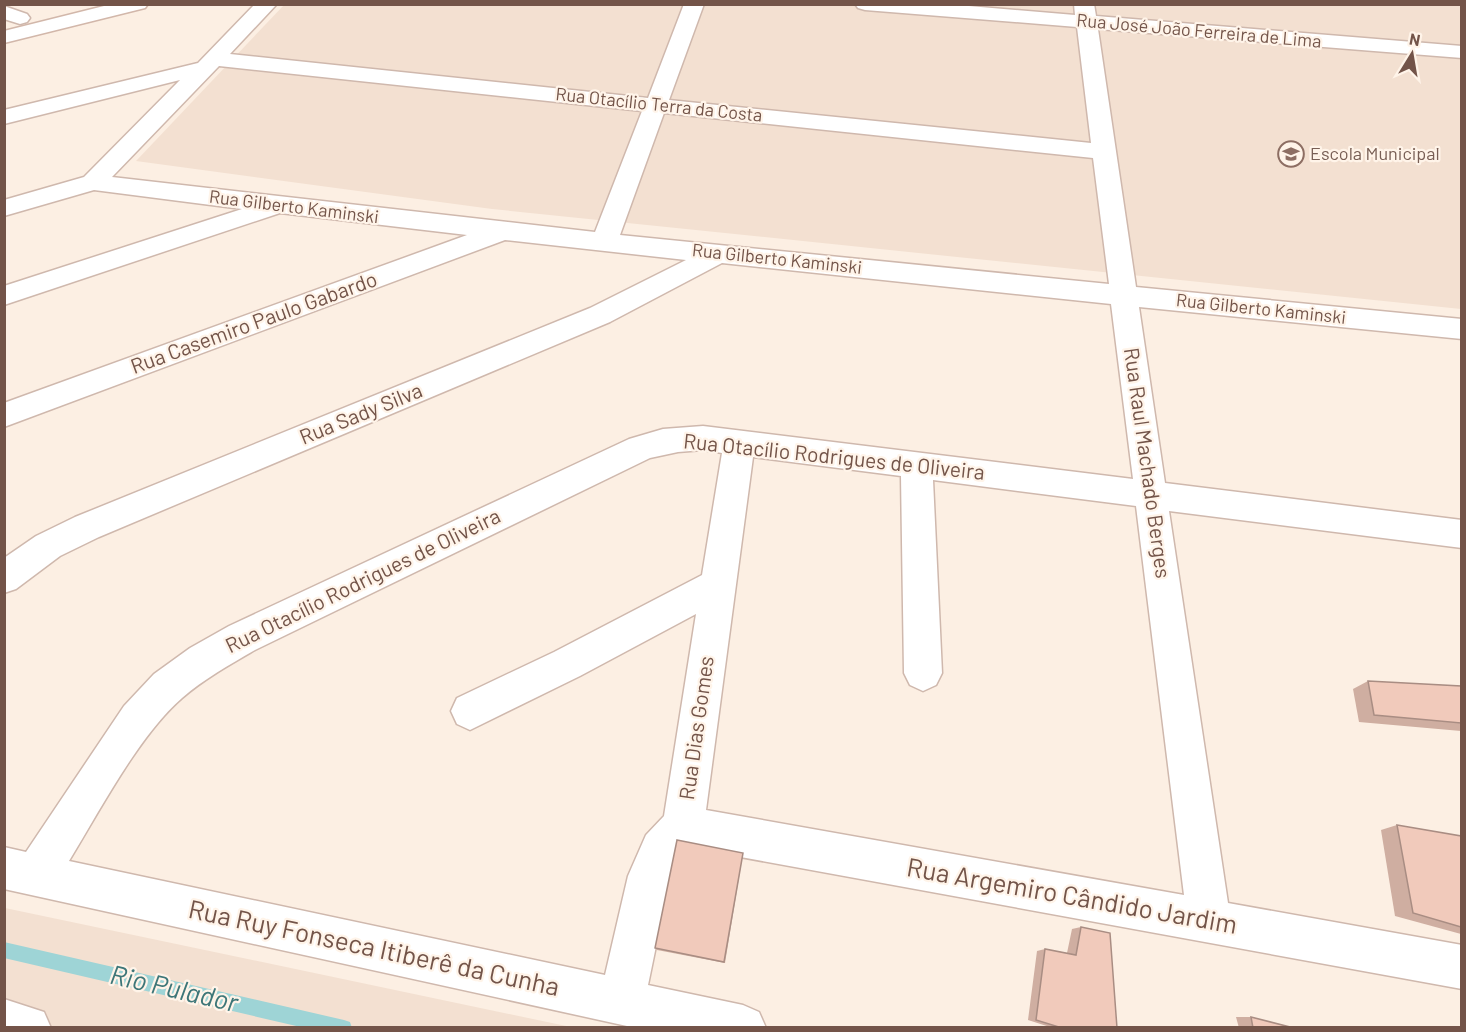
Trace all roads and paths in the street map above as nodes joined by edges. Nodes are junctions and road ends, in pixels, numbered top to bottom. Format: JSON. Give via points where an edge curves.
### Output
{"nodes":[{"id":1,"x":77,"y":4,"type":"edge"},
{"id":2,"x":138,"y":4,"type":"edge"},
{"id":3,"x":267,"y":4,"type":"edge"},
{"id":4,"x":694,"y":4,"type":"edge"},
{"id":5,"x":865,"y":4,"type":"edge"},
{"id":6,"x":1085,"y":13,"type":"edge"},
{"id":7,"x":10,"y":17,"type":"edge"},
{"id":8,"x":4,"y":37,"type":"edge"},
{"id":9,"x":1461,"y":52,"type":"edge"},
{"id":10,"x":210,"y":63,"type":"junction"},
{"id":11,"x":656,"y":105,"type":"junction"},
{"id":12,"x":4,"y":117,"type":"edge"},
{"id":13,"x":1104,"y":152,"type":"junction"},
{"id":14,"x":93,"y":182,"type":"junction"},
{"id":15,"x":279,"y":206,"type":"junction"},
{"id":16,"x":4,"y":208,"type":"edge"},
{"id":17,"x":503,"y":231,"type":"junction"},
{"id":18,"x":604,"y":242,"type":"junction"},
{"id":19,"x":721,"y":253,"type":"junction"},
{"id":20,"x":1124,"y":295,"type":"junction"},
{"id":21,"x":4,"y":296,"type":"edge"},
{"id":22,"x":1461,"y":329,"type":"edge"},
{"id":23,"x":4,"y":415,"type":"edge"},
{"id":24,"x":739,"y":443,"type":"junction"},
{"id":25,"x":918,"y":466,"type":"junction"},
{"id":26,"x":1151,"y":495,"type":"junction"},
{"id":27,"x":1461,"y":534,"type":"edge"},
{"id":28,"x":4,"y":578,"type":"edge"},
{"id":29,"x":719,"y":584,"type":"junction"},
{"id":30,"x":923,"y":673,"type":"dead end"},
{"id":31,"x":470,"y":711,"type":"dead end"},
{"id":32,"x":683,"y":825,"type":"junction"},
{"id":33,"x":20,"y":871,"type":"edge"},
{"id":34,"x":1209,"y":921,"type":"junction"},
{"id":35,"x":1461,"y":967,"type":"edge"},
{"id":36,"x":622,"y":1001,"type":"junction"},
{"id":37,"x":4,"y":1022,"type":"edge"},
{"id":38,"x":28,"y":1028,"type":"edge"},
{"id":39,"x":743,"y":1028,"type":"edge"}],
"edges":[{"from":1,"to":7,"type":"street"},
{"from":2,"to":8,"type":"street"},
{"from":3,"to":10,"type":"street"},
{"from":4,"to":11,"type":"street"},
{"from":5,"to":6,"type":"street","name":"Rua José João Ferreira de Lima"},
{"from":6,"to":9,"type":"street","name":"Rua José João Ferreira de Lima"},
{"from":6,"to":13,"type":"street","name":"Rua Raul Machado Berges"},
{"from":10,"to":11,"type":"street","name":"Rua Otacílio Terra da Costa"},
{"from":10,"to":12,"type":"street"},
{"from":10,"to":14,"type":"street"},
{"from":11,"to":13,"type":"street","name":"Rua Otacílio Terra da Costa"},
{"from":11,"to":18,"type":"street"},
{"from":13,"to":20,"type":"street","name":"Rua Raul Machado Berges"},
{"from":14,"to":15,"type":"street","name":"Rua Gilberto Kaminski"},
{"from":14,"to":16,"type":"street"},
{"from":15,"to":17,"type":"street","name":"Rua Gilberto Kaminski"},
{"from":15,"to":21,"type":"street"},
{"from":17,"to":18,"type":"street","name":"Rua Gilberto Kaminski"},
{"from":17,"to":23,"type":"street","name":"Rua Casemiro Paulo Gabardo"},
{"from":18,"to":19,"type":"street","name":"Rua Gilberto Kaminski"},
{"from":19,"to":20,"type":"street","name":"Rua Gilberto Kaminski"},
{"from":19,"to":28,"type":"street","name":"Rua Sady Silva","via":[[600,315],[87,527],[48,546]]},
{"from":20,"to":22,"type":"street","name":"Rua Gilberto Kaminski"},
{"from":20,"to":26,"type":"street","name":"Rua Raul Machado Berges"},
{"from":24,"to":25,"type":"street","name":"Rua Otacílio Rodrigues de Oliveira"},
{"from":24,"to":29,"type":"street","name":"Rua Dias Gomes"},
{"from":24,"to":33,"type":"street","name":"Rua Otacílio Rodrigues de Oliveira","via":[[679,438],[639,448],[203,660],[167,687],[138,719]]},
{"from":25,"to":26,"type":"street","name":"Rua Otacílio Rodrigues de Oliveira"},
{"from":25,"to":30,"type":"street"},
{"from":26,"to":27,"type":"street","name":"Rua Otacílio Rodrigues de Oliveira"},
{"from":26,"to":34,"type":"street","name":"Rua Raul Machado Berges"},
{"from":29,"to":31,"type":"street"},
{"from":29,"to":32,"type":"street","name":"Rua Dias Gomes"},
{"from":32,"to":34,"type":"street","name":"Rua Argemiro Cândido Jardim"},
{"from":32,"to":36,"type":"street","name":"Rua Dias Gomes","via":[[661,850],[649,876]]},
{"from":33,"to":36,"type":"street","name":"Rua Ruy Fonseca Itiberê da Cunha"},
{"from":34,"to":35,"type":"street","name":"Rua Argemiro Cândido Jardim"},
{"from":36,"to":39,"type":"street","name":"Rua Ruy Fonseca Itiberê da Cunha"},
{"from":37,"to":38,"type":"street"}]}
